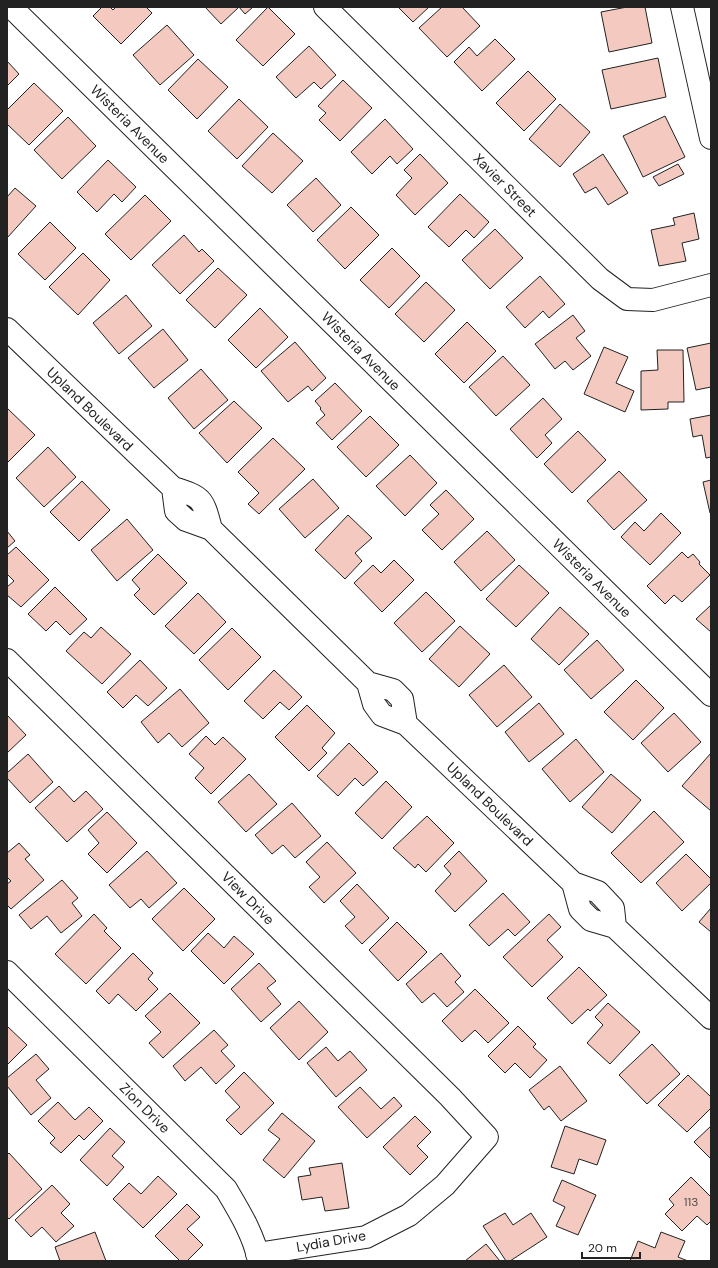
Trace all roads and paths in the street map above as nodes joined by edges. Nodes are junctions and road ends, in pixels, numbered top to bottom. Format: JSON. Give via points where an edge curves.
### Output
{"nodes":[{"id":1,"x":11,"y":7,"type":"edge"},
{"id":2,"x":325,"y":7,"type":"edge"},
{"id":3,"x":682,"y":7,"type":"edge"},
{"id":4,"x":711,"y":138,"type":"edge"},
{"id":5,"x":711,"y":285,"type":"edge"},
{"id":6,"x":7,"y":329,"type":"edge"},
{"id":7,"x":7,"y":660,"type":"edge"},
{"id":8,"x":711,"y":695,"type":"edge"},
{"id":9,"x":7,"y":972,"type":"edge"},
{"id":10,"x":711,"y":1018,"type":"edge"},
{"id":11,"x":487,"y":1137,"type":"joint"},
{"id":12,"x":258,"y":1257,"type":"edge"}],
"edges":[{"from":1,"to":8,"type":"street","name":"Wisteria Avenue"},
{"from":2,"to":5,"type":"street","name":"Xavier Street","via":[[600,279],[627,299],[653,300]]},
{"from":3,"to":4,"type":"street"},
{"from":6,"to":10,"type":"street","name":"Upland Boulevard","via":[[172,488],[194,494],[205,505],[211,529],[368,683],[393,690],[402,699],[406,724],[573,883],[598,892],[613,908],[616,927]]},
{"from":7,"to":11,"type":"street","name":"View Drive","via":[[450,1097]]},
{"from":9,"to":12,"type":"street","name":"Zion Drive","via":[[226,1189],[243,1218]]},
{"from":11,"to":12,"type":"street","name":"Lydia Drive","via":[[445,1185],[409,1215],[366,1237]]}]}
